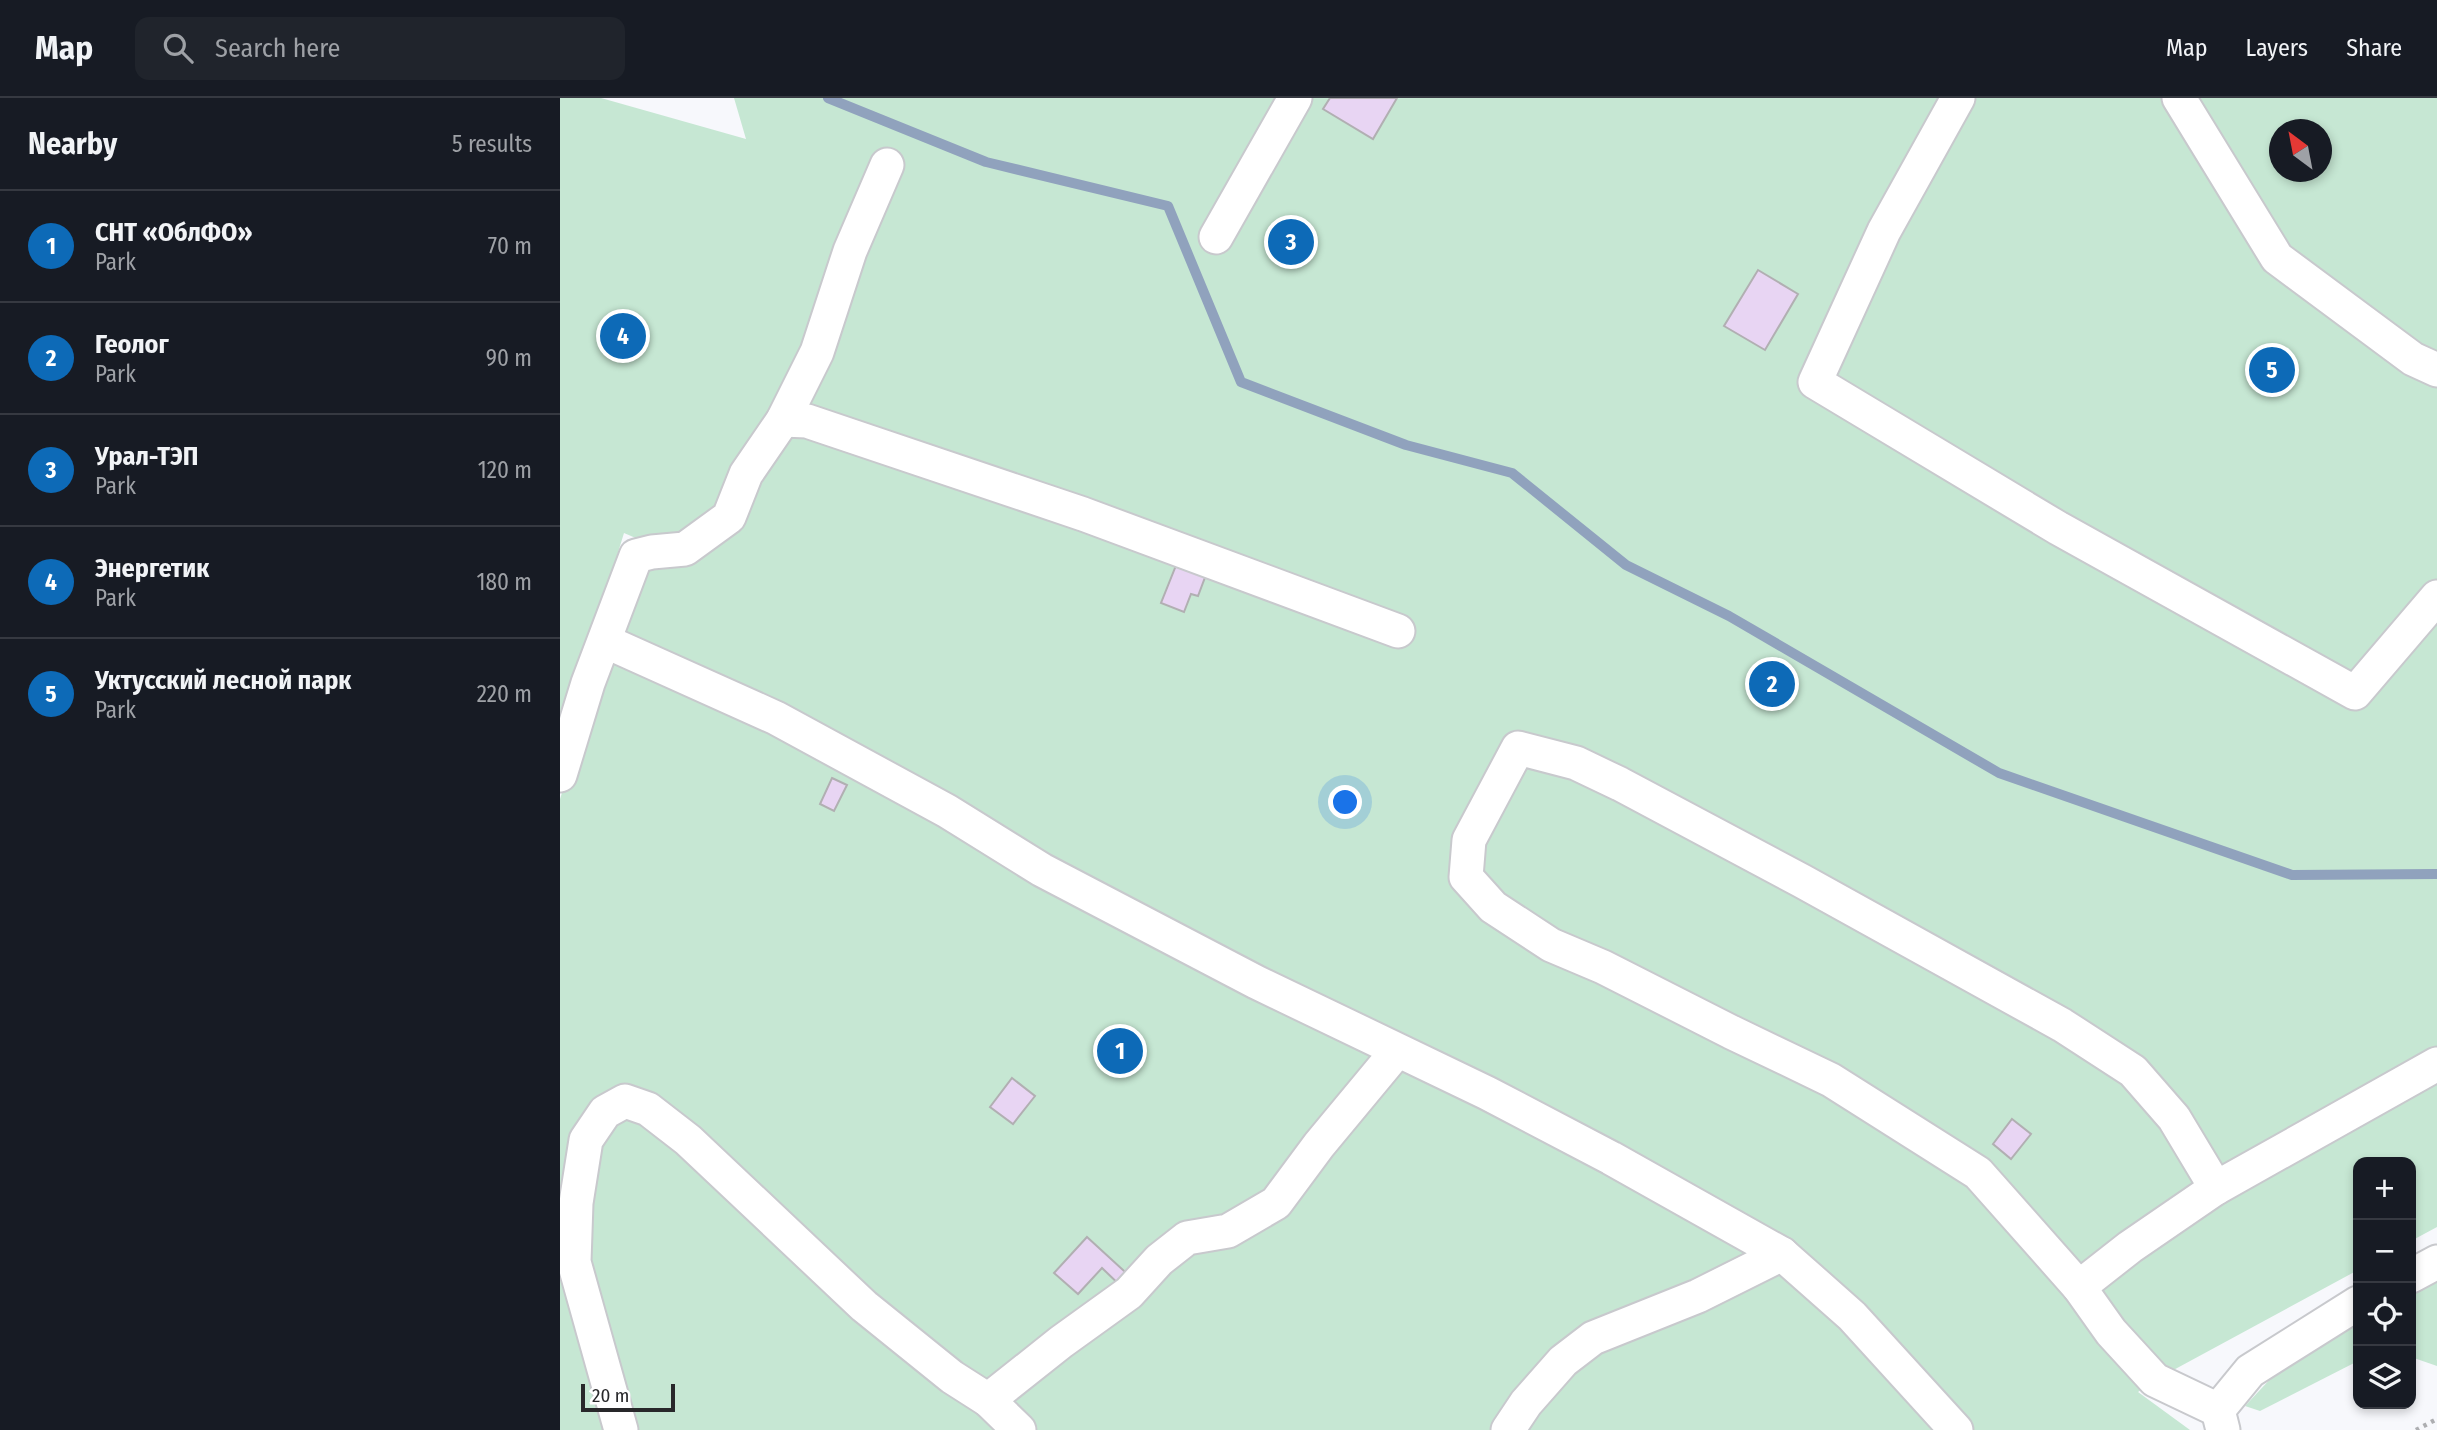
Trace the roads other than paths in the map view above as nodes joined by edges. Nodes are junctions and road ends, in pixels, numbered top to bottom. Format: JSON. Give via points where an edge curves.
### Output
{"nodes":[{"id":1,"x":1295,"y":98,"type":"edge"},
{"id":2,"x":1958,"y":98,"type":"edge"},
{"id":3,"x":2179,"y":98,"type":"edge"},
{"id":4,"x":887,"y":165,"type":"dead end"},
{"id":5,"x":1216,"y":237,"type":"dead end"},
{"id":6,"x":2437,"y":370,"type":"edge"},
{"id":7,"x":783,"y":420,"type":"junction"},
{"id":8,"x":2437,"y":597,"type":"edge"},
{"id":9,"x":1398,"y":631,"type":"dead end"},
{"id":10,"x":618,"y":647,"type":"dead end"},
{"id":11,"x":560,"y":775,"type":"edge"},
{"id":12,"x":1397,"y":1051,"type":"junction"},
{"id":13,"x":2437,"y":1064,"type":"edge"},
{"id":14,"x":2216,"y":1188,"type":"junction"},
{"id":15,"x":1782,"y":1254,"type":"junction"},
{"id":16,"x":2437,"y":1262,"type":"edge"},
{"id":17,"x":567,"y":1264,"type":"edge"},
{"id":18,"x":2416,"y":1273,"type":"edge"},
{"id":19,"x":2079,"y":1287,"type":"junction"},
{"id":20,"x":2353,"y":1306,"type":"edge"},
{"id":21,"x":988,"y":1400,"type":"junction"},
{"id":22,"x":2220,"y":1420,"type":"edge"},
{"id":23,"x":621,"y":1430,"type":"edge"},
{"id":24,"x":1019,"y":1430,"type":"edge"},
{"id":25,"x":1508,"y":1430,"type":"edge"},
{"id":26,"x":1956,"y":1430,"type":"edge"}],
"edges":[{"from":1,"to":5,"type":"lane"},
{"from":2,"to":8,"type":"lane","via":[[1884,231],[1815,382],[2057,528],[2355,693]]},
{"from":3,"to":6,"type":"lane","via":[[2277,257],[2413,359]]},
{"from":4,"to":7,"type":"lane","via":[[850,251],[817,352]]},
{"from":7,"to":9,"type":"lane","via":[[807,421],[1083,514]]},
{"from":7,"to":11,"type":"lane","via":[[746,474],[729,517],[685,549],[636,556],[588,683]]},
{"from":10,"to":12,"type":"lane","via":[[776,718],[947,811],[1042,870]]},
{"from":12,"to":15,"type":"lane","via":[[1611,1158]]},
{"from":12,"to":21,"type":"lane","via":[[1276,1203],[1228,1231],[1187,1238],[1129,1293]]},
{"from":13,"to":14,"type":"lane"},
{"from":14,"to":19,"type":"lane"},
{"from":14,"to":19,"type":"lane","via":[[2174,1118],[2133,1071],[2063,1025],[1620,784],[1576,763],[1518,748],[1469,840],[1466,877],[1493,907],[1551,945],[1832,1080],[1979,1173]]},
{"from":15,"to":25,"type":"lane","via":[[1698,1296],[1593,1338],[1563,1360]]},
{"from":15,"to":26,"type":"lane","via":[[1852,1316]]},
{"from":16,"to":18,"type":"lane"},
{"from":17,"to":21,"type":"lane","via":[[586,1140],[604,1112],[625,1101],[648,1109],[688,1140],[864,1306]]},
{"from":17,"to":23,"type":"lane"},
{"from":19,"to":22,"type":"lane","via":[[2111,1332],[2155,1380]]},
{"from":20,"to":22,"type":"lane","via":[[2250,1371]]},
{"from":21,"to":24,"type":"lane"}]}
